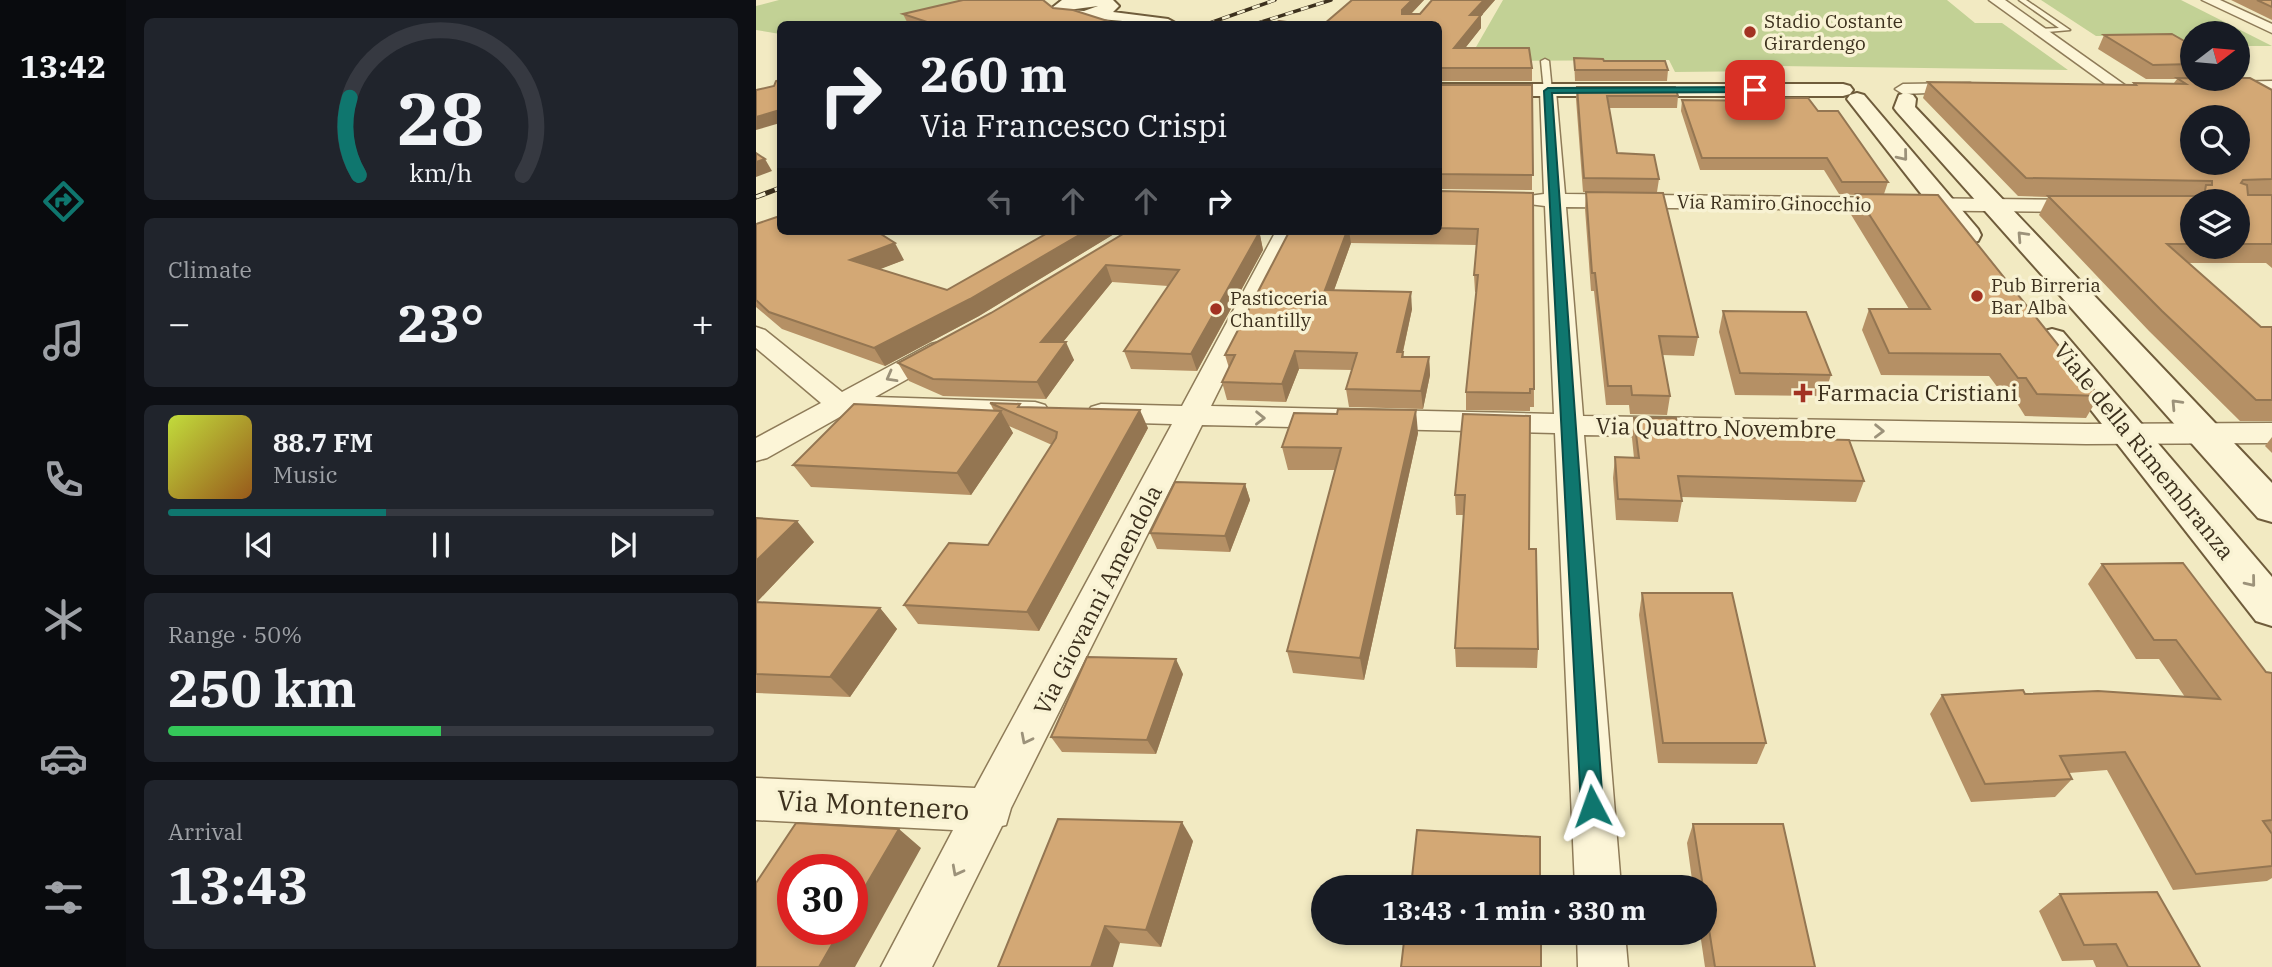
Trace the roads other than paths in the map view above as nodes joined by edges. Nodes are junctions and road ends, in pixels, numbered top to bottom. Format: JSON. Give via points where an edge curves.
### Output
{"nodes":[{"id":1,"x":1996,"y":0,"type":"edge"},
{"id":2,"x":2022,"y":0,"type":"edge"},
{"id":3,"x":2208,"y":0,"type":"edge"},
{"id":4,"x":1117,"y":2,"type":"edge"},
{"id":5,"x":1068,"y":6,"type":"edge"},
{"id":6,"x":1093,"y":14,"type":"junction"},
{"id":7,"x":1045,"y":21,"type":"edge"},
{"id":8,"x":1124,"y":21,"type":"edge"},
{"id":9,"x":2272,"y":29,"type":"edge"},
{"id":10,"x":2039,"y":31,"type":"junction"},
{"id":11,"x":1545,"y":61,"type":"dead end"},
{"id":12,"x":2250,"y":86,"type":"edge"},
{"id":13,"x":2272,"y":86,"type":"edge"},
{"id":14,"x":1891,"y":88,"type":"junction"},
{"id":15,"x":1987,"y":88,"type":"edge"},
{"id":16,"x":2094,"y":88,"type":"edge"},
{"id":17,"x":2121,"y":88,"type":"junction"},
{"id":18,"x":2140,"y":88,"type":"edge"},
{"id":19,"x":1442,"y":90,"type":"edge"},
{"id":20,"x":1548,"y":91,"type":"junction"},
{"id":21,"x":1850,"y":95,"type":"junction"},
{"id":22,"x":1514,"y":199,"type":"edge"},
{"id":23,"x":1556,"y":200,"type":"junction"},
{"id":24,"x":1944,"y":206,"type":"junction"},
{"id":25,"x":1995,"y":206,"type":"junction"},
{"id":26,"x":2100,"y":206,"type":"edge"},
{"id":27,"x":1285,"y":235,"type":"edge"},
{"id":28,"x":1985,"y":256,"type":"edge"},
{"id":29,"x":2036,"y":319,"type":"edge"},
{"id":30,"x":756,"y":335,"type":"edge"},
{"id":31,"x":966,"y":336,"type":"edge"},
{"id":32,"x":841,"y":405,"type":"junction"},
{"id":33,"x":1192,"y":416,"type":"junction"},
{"id":34,"x":1567,"y":424,"type":"junction"},
{"id":35,"x":2272,"y":433,"type":"edge"},
{"id":36,"x":2130,"y":434,"type":"junction"},
{"id":37,"x":2204,"y":434,"type":"junction"},
{"id":38,"x":756,"y":452,"type":"edge"},
{"id":39,"x":2272,"y":508,"type":"edge"},
{"id":40,"x":2272,"y":608,"type":"edge"},
{"id":41,"x":756,"y":799,"type":"edge"},
{"id":42,"x":989,"y":810,"type":"junction"},
{"id":43,"x":1597,"y":875,"type":"edge"},
{"id":44,"x":1602,"y":945,"type":"edge"},
{"id":45,"x":906,"y":967,"type":"edge"},
{"id":46,"x":1603,"y":967,"type":"edge"}],
"edges":[{"from":1,"to":10,"type":"street"},
{"from":2,"to":10,"type":"lane","via":[[2066,30]]},
{"from":3,"to":9,"type":"street"},
{"from":4,"to":5,"type":"street"},
{"from":4,"to":6,"type":"street"},
{"from":5,"to":6,"type":"street"},
{"from":5,"to":7,"type":"street"},
{"from":6,"to":8,"type":"street"},
{"from":10,"to":17,"type":"street"},
{"from":11,"to":20,"type":"lane"},
{"from":12,"to":13,"type":"street"},
{"from":14,"to":15,"type":"street"},
{"from":14,"to":21,"type":"street","via":[[1885,103]]},
{"from":14,"to":21,"type":"street","via":[[1846,84]]},
{"from":14,"to":25,"type":"street","name":"Viale della Rimembranza"},
{"from":16,"to":17,"type":"street"},
{"from":17,"to":18,"type":"street"},
{"from":19,"to":20,"type":"street"},
{"from":20,"to":21,"type":"street"},
{"from":20,"to":23,"type":"street"},
{"from":21,"to":24,"type":"street","one_way":true},
{"from":22,"to":23,"type":"street","name":"Via Ramiro Ginocchio"},
{"from":23,"to":24,"type":"street","name":"Via Ramiro Ginocchio"},
{"from":23,"to":34,"type":"street"},
{"from":24,"to":25,"type":"street","name":"Via Ramiro Ginocchio"},
{"from":24,"to":28,"type":"street"},
{"from":25,"to":26,"type":"street","name":"Via Ramiro Ginocchio"},
{"from":37,"to":25,"type":"street","name":"Viale della Rimembranza","one_way":true},
{"from":27,"to":33,"type":"street","name":"Via Giovanni Amendola"},
{"from":29,"to":36,"type":"street","name":"Viale della Rimembranza"},
{"from":30,"to":32,"type":"street"},
{"from":31,"to":32,"type":"street","one_way":true},
{"from":32,"to":33,"type":"street","name":"Via Quattro Novembre"},
{"from":32,"to":38,"type":"street"},
{"from":33,"to":34,"type":"street","name":"Via Quattro Novembre","one_way":true},
{"from":33,"to":42,"type":"street","name":"Via Giovanni Amendola","one_way":true},
{"from":34,"to":36,"type":"street","name":"Via Quattro Novembre","one_way":true},
{"from":34,"to":43,"type":"street"},
{"from":35,"to":37,"type":"street"},
{"from":36,"to":37,"type":"street","name":"Via Quattro Novembre"},
{"from":36,"to":40,"type":"street","name":"Viale della Rimembranza","one_way":true},
{"from":37,"to":39,"type":"street","name":"Viale della Rimembranza"},
{"from":41,"to":42,"type":"street","name":"Via Montenero"},
{"from":42,"to":45,"type":"street","name":"Via Giovanni Amendola","one_way":true},
{"from":44,"to":46,"type":"street"}]}
